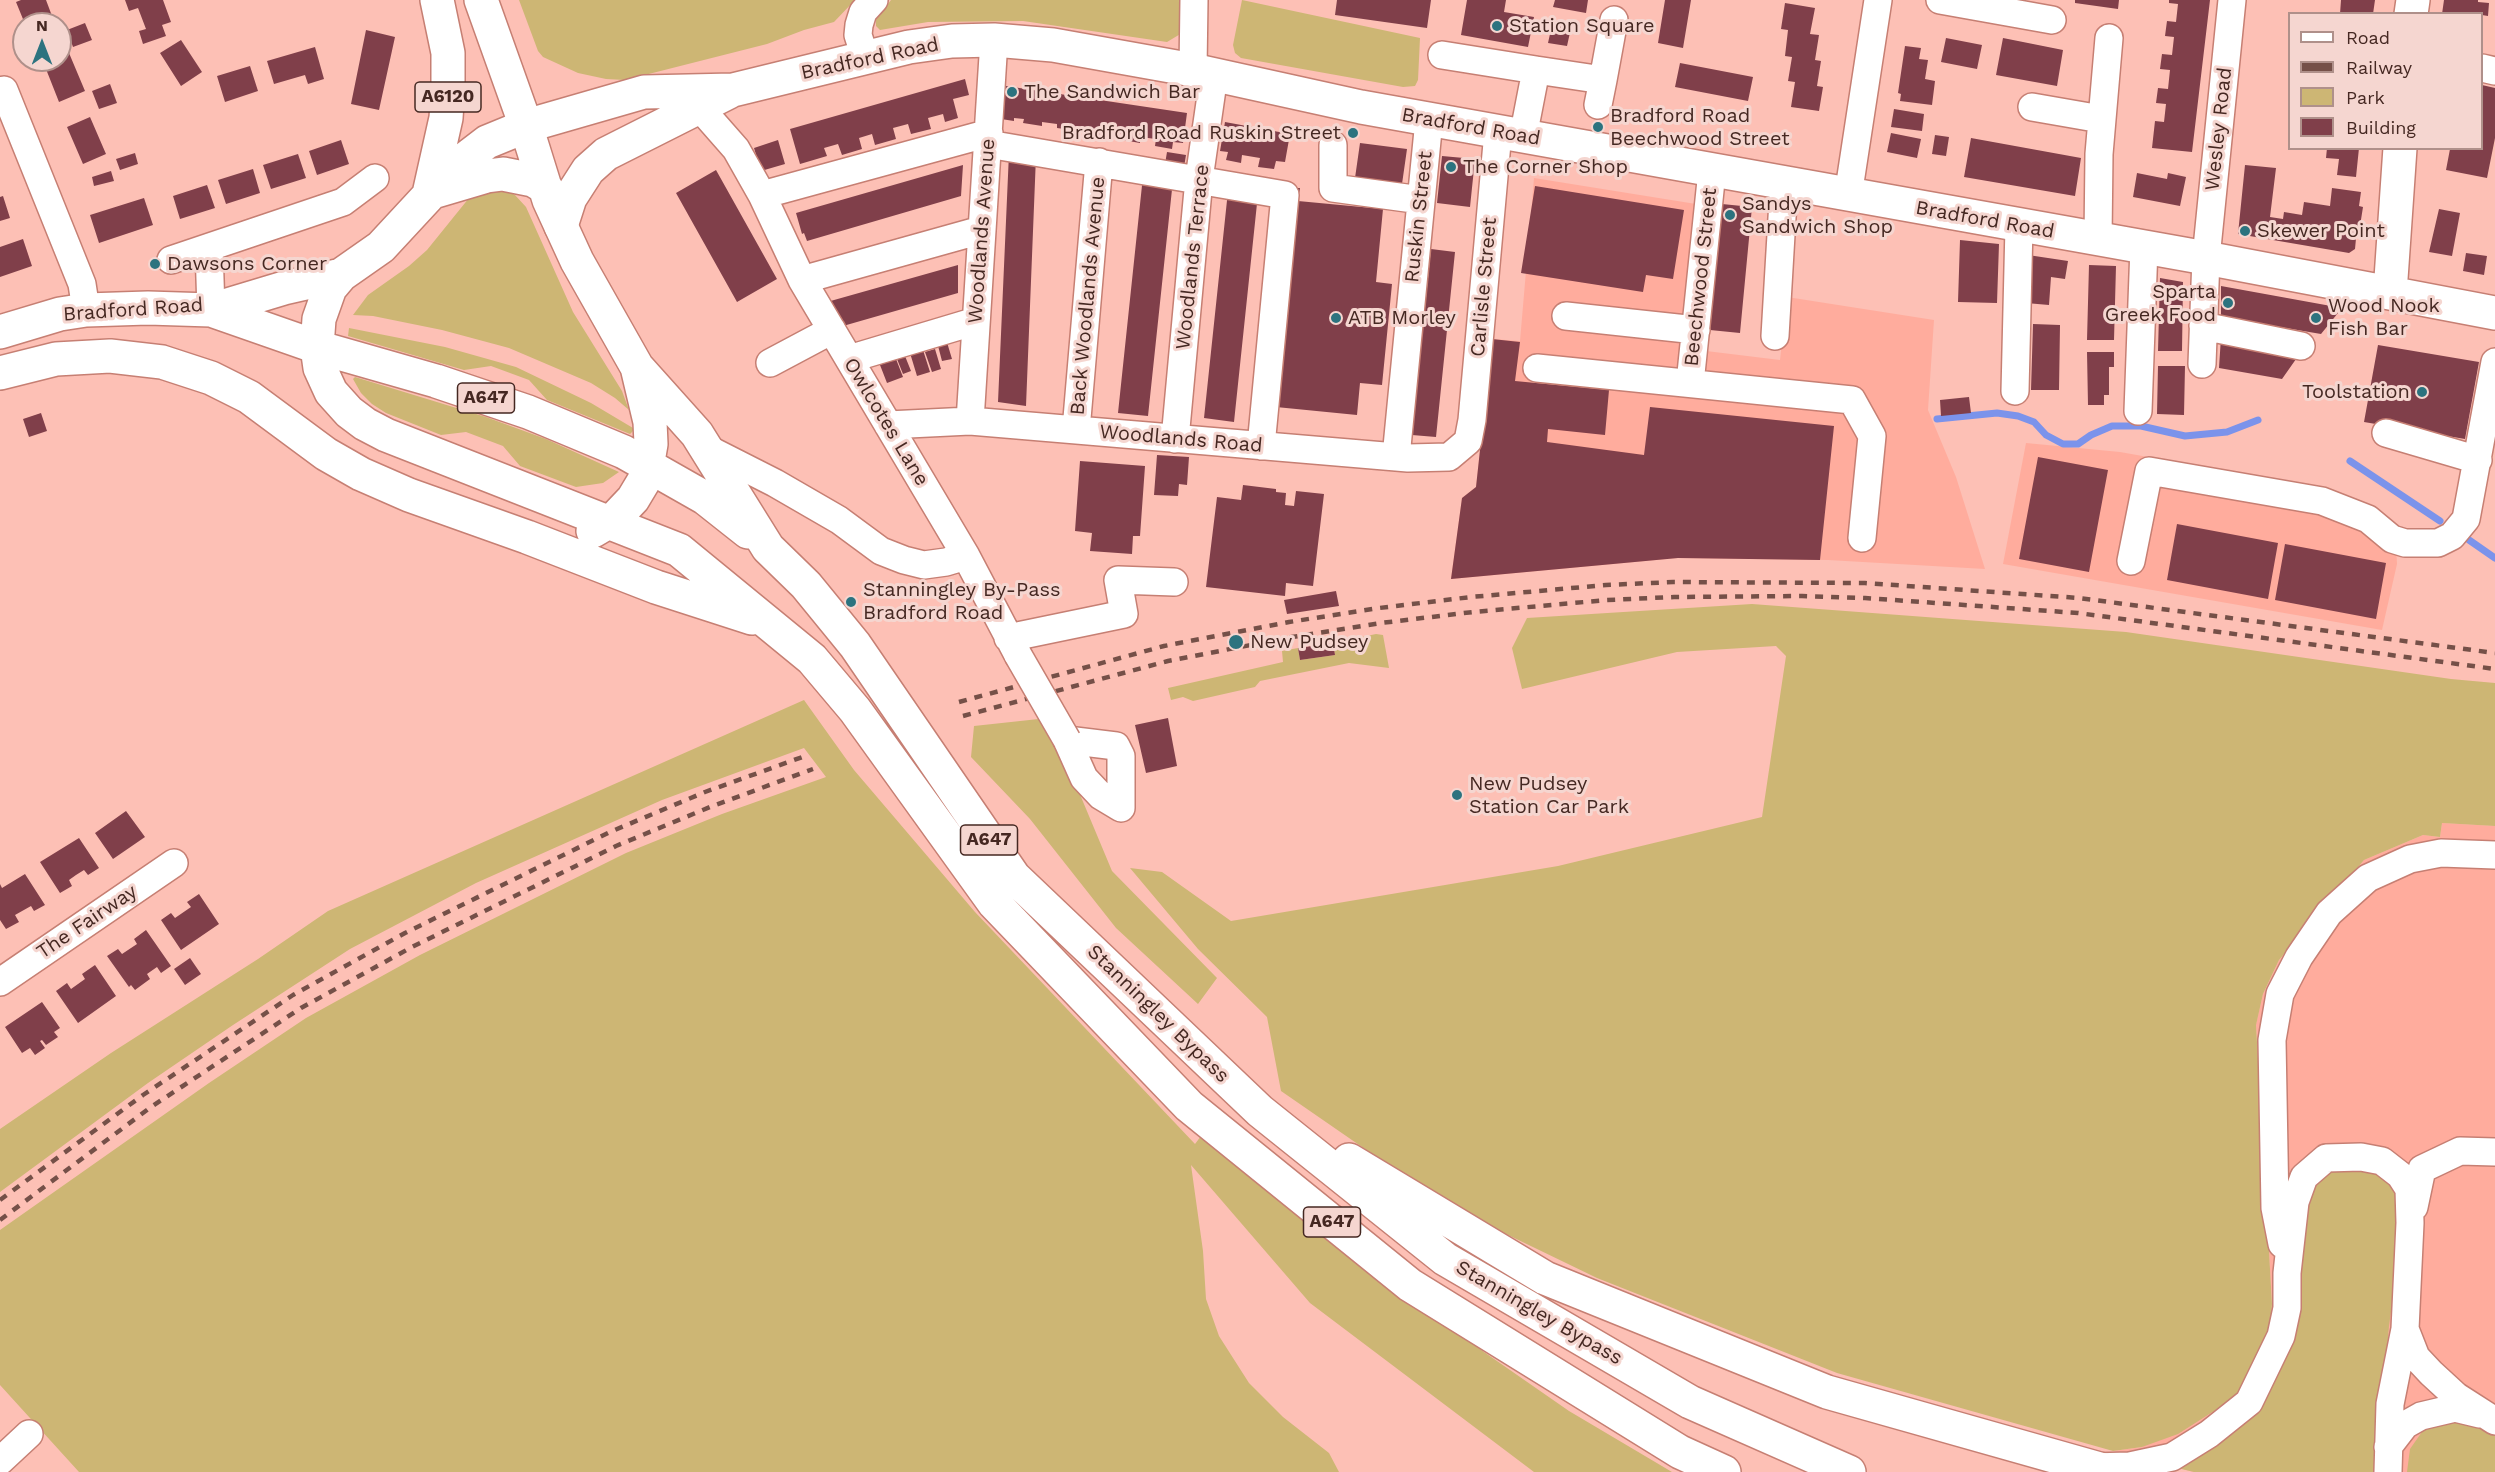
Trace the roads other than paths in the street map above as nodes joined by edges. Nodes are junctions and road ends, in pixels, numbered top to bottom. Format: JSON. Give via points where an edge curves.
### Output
{"nodes":[{"id":1,"x":437,"y":0,"type":"edge"},
{"id":2,"x":481,"y":0,"type":"edge"},
{"id":3,"x":874,"y":0,"type":"edge"},
{"id":4,"x":1194,"y":0,"type":"edge"},
{"id":5,"x":1878,"y":0,"type":"edge"},
{"id":6,"x":1940,"y":0,"type":"edge"},
{"id":7,"x":2232,"y":0,"type":"edge"},
{"id":8,"x":1614,"y":20,"type":"dead end"},
{"id":9,"x":2052,"y":20,"type":"dead end"},
{"id":10,"x":2109,"y":38,"type":"dead end"},
{"id":11,"x":994,"y":40,"type":"junction"},
{"id":12,"x":1442,"y":55,"type":"dead end"},
{"id":13,"x":865,"y":57,"type":"junction"},
{"id":14,"x":1536,"y":70,"type":"junction"},
{"id":15,"x":1203,"y":72,"type":"junction"},
{"id":16,"x":1,"y":87,"type":"edge"},
{"id":17,"x":733,"y":90,"type":"junction"},
{"id":18,"x":2032,"y":106,"type":"dead end"},
{"id":19,"x":700,"y":108,"type":"junction"},
{"id":20,"x":2101,"y":119,"type":"junction"},
{"id":21,"x":1429,"y":120,"type":"junction"},
{"id":22,"x":526,"y":126,"type":"junction"},
{"id":23,"x":1511,"y":135,"type":"junction"},
{"id":24,"x":988,"y":138,"type":"junction"},
{"id":25,"x":1333,"y":145,"type":"dead end"},
{"id":26,"x":2400,"y":150,"type":"edge"},
{"id":27,"x":1099,"y":162,"type":"junction"},
{"id":28,"x":1712,"y":171,"type":"junction"},
{"id":29,"x":375,"y":178,"type":"dead end"},
{"id":30,"x":1199,"y":179,"type":"junction"},
{"id":31,"x":1784,"y":184,"type":"junction"},
{"id":32,"x":546,"y":188,"type":"junction"},
{"id":33,"x":429,"y":194,"type":"junction"},
{"id":34,"x":762,"y":195,"type":"junction"},
{"id":35,"x":1848,"y":196,"type":"junction"},
{"id":36,"x":1421,"y":200,"type":"junction"},
{"id":37,"x":561,"y":226,"type":"junction"},
{"id":38,"x":2019,"y":226,"type":"junction"},
{"id":39,"x":981,"y":230,"type":"junction"},
{"id":40,"x":2098,"y":240,"type":"junction"},
{"id":41,"x":2144,"y":247,"type":"junction"},
{"id":42,"x":209,"y":248,"type":"junction"},
{"id":43,"x":2206,"y":258,"type":"junction"},
{"id":44,"x":171,"y":260,"type":"dead end"},
{"id":45,"x":342,"y":275,"type":"junction"},
{"id":46,"x":802,"y":280,"type":"junction"},
{"id":47,"x":2390,"y":293,"type":"junction"},
{"id":48,"x":86,"y":310,"type":"junction"},
{"id":49,"x":211,"y":310,"type":"junction"},
{"id":50,"x":2495,"y":313,"type":"edge"},
{"id":51,"x":1566,"y":316,"type":"dead end"},
{"id":52,"x":976,"y":321,"type":"junction"},
{"id":53,"x":2203,"y":326,"type":"junction"},
{"id":54,"x":832,"y":330,"type":"junction"},
{"id":55,"x":1696,"y":330,"type":"junction"},
{"id":56,"x":0,"y":332,"type":"edge"},
{"id":57,"x":1775,"y":336,"type":"dead end"},
{"id":58,"x":2301,"y":346,"type":"dead end"},
{"id":59,"x":317,"y":347,"type":"junction"},
{"id":60,"x":849,"y":359,"type":"junction"},
{"id":61,"x":2495,"y":362,"type":"edge"},
{"id":62,"x":770,"y":363,"type":"dead end"},
{"id":63,"x":2202,"y":364,"type":"dead end"},
{"id":64,"x":637,"y":367,"type":"junction"},
{"id":65,"x":1537,"y":368,"type":"dead end"},
{"id":66,"x":0,"y":373,"type":"edge"},
{"id":67,"x":1690,"y":383,"type":"junction"},
{"id":68,"x":2015,"y":391,"type":"dead end"},
{"id":69,"x":2138,"y":411,"type":"dead end"},
{"id":70,"x":970,"y":421,"type":"junction"},
{"id":71,"x":888,"y":425,"type":"junction"},
{"id":72,"x":1076,"y":430,"type":"junction"},
{"id":73,"x":2386,"y":433,"type":"dead end"},
{"id":74,"x":1175,"y":439,"type":"junction"},
{"id":75,"x":1468,"y":441,"type":"joint"},
{"id":76,"x":2485,"y":445,"type":"edge"},
{"id":77,"x":1261,"y":446,"type":"junction"},
{"id":78,"x":706,"y":448,"type":"junction"},
{"id":79,"x":1396,"y":457,"type":"junction"},
{"id":80,"x":648,"y":466,"type":"junction"},
{"id":81,"x":608,"y":522,"type":"junction"},
{"id":82,"x":527,"y":537,"type":"junction"},
{"id":83,"x":1862,"y":538,"type":"dead end"},
{"id":84,"x":768,"y":548,"type":"junction"},
{"id":85,"x":966,"y":556,"type":"junction"},
{"id":86,"x":2131,"y":561,"type":"dead end"},
{"id":87,"x":1174,"y":582,"type":"dead end"},
{"id":88,"x":772,"y":625,"type":"junction"},
{"id":89,"x":1013,"y":647,"type":"junction"},
{"id":90,"x":1067,"y":740,"type":"junction"},
{"id":91,"x":2495,"y":855,"type":"edge"},
{"id":92,"x":174,"y":863,"type":"dead end"},
{"id":93,"x":0,"y":982,"type":"edge"},
{"id":94,"x":1152,"y":1008,"type":"junction"},
{"id":95,"x":2495,"y":1152,"type":"edge"},
{"id":96,"x":2410,"y":1223,"type":"junction"},
{"id":97,"x":2287,"y":1273,"type":"junction"},
{"id":98,"x":2404,"y":1329,"type":"junction"},
{"id":99,"x":2489,"y":1418,"type":"edge"},
{"id":100,"x":29,"y":1434,"type":"dead end"},
{"id":101,"x":2388,"y":1460,"type":"edge"},
{"id":102,"x":0,"y":1461,"type":"edge"},
{"id":103,"x":2100,"y":1470,"type":"edge"},
{"id":104,"x":1724,"y":1472,"type":"edge"},
{"id":105,"x":1849,"y":1472,"type":"edge"}],
"edges":[{"from":1,"to":33,"type":"main road","number":"A6120","via":[[448,53],[448,88],[446,118]]},
{"from":2,"to":22,"type":"main road","number":"A6120"},
{"from":3,"to":13,"type":"street","via":[[863,12],[859,25]]},
{"from":4,"to":15,"type":"street","name":"Woodlands Terrace"},
{"from":5,"to":35,"type":"street"},
{"from":6,"to":9,"type":"street"},
{"from":7,"to":43,"type":"street","name":"Wesley Road"},
{"from":8,"to":14,"type":"street","via":[[1601,93]]},
{"from":10,"to":20,"type":"street"},
{"from":11,"to":13,"type":"main road","name":"Bradford Road","via":[[952,41]]},
{"from":11,"to":15,"type":"main road","name":"Bradford Road","via":[[1053,45]]},
{"from":11,"to":24,"type":"street","name":"Woodlands Avenue"},
{"from":12,"to":14,"type":"street"},
{"from":13,"to":17,"type":"main road","name":"Bradford Road"},
{"from":14,"to":23,"type":"street","name":"Carlisle Street"},
{"from":15,"to":21,"type":"main road","name":"Bradford Road"},
{"from":15,"to":30,"type":"street","name":"Woodlands Terrace"},
{"from":16,"to":48,"type":"street","via":[[82,284]]},
{"from":17,"to":19,"type":"main road","name":"Bradford Road"},
{"from":17,"to":22,"type":"main road","name":"Bradford Road","via":[[644,92]]},
{"from":18,"to":20,"type":"street"},
{"from":19,"to":34,"type":"street","name":"Owlcotes Lane","via":[[736,149]]},
{"from":19,"to":37,"type":"main road","name":"Bradford Road","via":[[606,154],[588,170],[570,198]]},
{"from":20,"to":40,"type":"street"},
{"from":21,"to":23,"type":"main road","name":"Bradford Road"},
{"from":21,"to":36,"type":"street","name":"Ruskin Street"},
{"from":22,"to":32,"type":"main road"},
{"from":22,"to":33,"type":"main road","name":"Bradford Road","via":[[487,142]]},
{"from":23,"to":28,"type":"main road","name":"Bradford Road"},
{"from":23,"to":75,"type":"street","name":"Carlisle Street"},
{"from":24,"to":27,"type":"street"},
{"from":24,"to":34,"type":"street"},
{"from":24,"to":39,"type":"street","name":"Woodlands Avenue"},
{"from":25,"to":36,"type":"street","via":[[1333,188]]},
{"from":26,"to":47,"type":"main road"},
{"from":27,"to":30,"type":"street"},
{"from":27,"to":72,"type":"street","name":"Back Woodlands Avenue"},
{"from":28,"to":31,"type":"main road","name":"Bradford Road"},
{"from":28,"to":55,"type":"street","name":"Beechwood Street"},
{"from":29,"to":42,"type":"street","via":[[343,202]]},
{"from":30,"to":74,"type":"street","name":"Woodlands Terrace"},
{"from":30,"to":77,"type":"street","via":[[1285,195]]},
{"from":31,"to":35,"type":"main road","name":"Bradford Road"},
{"from":31,"to":57,"type":"street"},
{"from":32,"to":33,"type":"main road","via":[[533,180],[503,174]]},
{"from":32,"to":37,"type":"main road"},
{"from":33,"to":45,"type":"main road","name":"Bradford Road","via":[[381,247]]},
{"from":34,"to":46,"type":"street","name":"Owlcotes Lane"},
{"from":35,"to":38,"type":"main road","name":"Bradford Road"},
{"from":36,"to":79,"type":"street","name":"Ruskin Street"},
{"from":37,"to":64,"type":"main road"},
{"from":38,"to":40,"type":"main road","name":"Bradford Road"},
{"from":38,"to":68,"type":"street"},
{"from":39,"to":46,"type":"street"},
{"from":39,"to":52,"type":"street","name":"Woodlands Avenue"},
{"from":40,"to":41,"type":"main road","name":"Bradford Road"},
{"from":41,"to":43,"type":"main road","name":"Bradford Road"},
{"from":41,"to":69,"type":"street"},
{"from":42,"to":44,"type":"street"},
{"from":42,"to":49,"type":"street","name":"Bradford Road"},
{"from":43,"to":47,"type":"main road","name":"Bradford Road"},
{"from":43,"to":53,"type":"street","name":"Wesley Road"},
{"from":45,"to":49,"type":"main road"},
{"from":45,"to":59,"type":"main road","name":"Stanningley Bypass","via":[[330,288],[322,309]]},
{"from":46,"to":54,"type":"street","name":"Owlcotes Lane"},
{"from":47,"to":50,"type":"main road","name":"Bradford Road"},
{"from":48,"to":49,"type":"main road","name":"Bradford Road","number":"A647"},
{"from":48,"to":56,"type":"main road","name":"Bradford Road","number":"A647"},
{"from":49,"to":59,"type":"main road","number":"A647"},
{"from":51,"to":55,"type":"street"},
{"from":52,"to":60,"type":"street"},
{"from":52,"to":70,"type":"street","name":"Woodlands Avenue"},
{"from":53,"to":58,"type":"street"},
{"from":53,"to":63,"type":"street","name":"Wesley Road"},
{"from":54,"to":60,"type":"street","name":"Owlcotes Lane"},
{"from":54,"to":62,"type":"street"},
{"from":55,"to":67,"type":"street","name":"Beechwood Street"},
{"from":59,"to":80,"type":"main road","number":"A647","via":[[528,412]]},
{"from":59,"to":81,"type":"main road","name":"Stanningley Bypass","via":[[320,368],[331,392],[365,424]]},
{"from":60,"to":71,"type":"street","name":"Owlcotes Lane"},
{"from":61,"to":76,"type":"street"},
{"from":64,"to":78,"type":"main road","name":"Stanningley Bypass","number":"A647"},
{"from":64,"to":80,"type":"main road","via":[[650,422]]},
{"from":65,"to":67,"type":"street"},
{"from":66,"to":82,"type":"main road","number":"A647","via":[[56,359],[110,356],[162,362],[212,378],[249,397],[361,474]]},
{"from":67,"to":83,"type":"street","via":[[1852,400],[1872,436]]},
{"from":70,"to":71,"type":"street","name":"Woodlands Road"},
{"from":70,"to":72,"type":"street","name":"Woodlands Road"},
{"from":71,"to":85,"type":"street","name":"Owlcotes Lane"},
{"from":72,"to":74,"type":"street","name":"Woodlands Road"},
{"from":73,"to":76,"type":"street"},
{"from":74,"to":77,"type":"street","name":"Woodlands Road"},
{"from":75,"to":79,"type":"street","name":"Woodlands Road","via":[[1449,457]]},
{"from":76,"to":86,"type":"street","via":[[2466,519],[2452,536],[2438,543],[2404,543],[2368,519],[2322,501],[2149,471]]},
{"from":77,"to":79,"type":"street","name":"Woodlands Road"},
{"from":78,"to":84,"type":"main road","name":"Stanningley Bypass","number":"A647"},
{"from":78,"to":85,"type":"street","via":[[776,483],[839,520],[881,551],[904,561],[924,565]]},
{"from":80,"to":81,"type":"main road","via":[[633,499]]},
{"from":80,"to":84,"type":"main road","number":"A647","via":[[705,498]]},
{"from":81,"to":82,"type":"main road","via":[[590,532],[565,538]]},
{"from":81,"to":88,"type":"main road","name":"Stanningley Bypass","via":[[679,550]]},
{"from":82,"to":88,"type":"main road","number":"A647","via":[[656,587]]},
{"from":84,"to":94,"type":"main road","name":"Stanningley Bypass","number":"A647","via":[[850,637],[1014,877]]},
{"from":85,"to":89,"type":"street","name":"Owlcotes Lane"},
{"from":87,"to":89,"type":"street","via":[[1118,580],[1124,614]]},
{"from":88,"to":104,"type":"main road","name":"Stanningley Bypass","number":"A647","via":[[812,659],[855,710],[994,903],[1189,1106],[1410,1285],[1680,1452]]},
{"from":89,"to":90,"type":"street","name":"Owlcotes Lane","bridge":true},
{"from":90,"to":90,"type":"street","name":"Owlcotes Lane","via":[[1084,778],[1101,796],[1121,808],[1121,756],[1116,746]]},
{"from":91,"to":97,"type":"street","via":[[2441,853],[2410,860],[2368,879],[2329,913],[2280,994],[2272,1040],[2272,1147],[2275,1208]]},
{"from":92,"to":93,"type":"street","name":"The Fairway"},
{"from":94,"to":103,"type":"main road","via":[[1344,1157],[1545,1278],[1827,1392]]},
{"from":94,"to":105,"type":"main road","name":"Stanningley Bypass","number":"A647","via":[[1260,1111],[1445,1259],[1690,1402]]},
{"from":95,"to":96,"type":"street","via":[[2460,1151],[2422,1169]]},
{"from":96,"to":97,"type":"street","via":[[2409,1189],[2400,1175],[2382,1161],[2326,1158],[2304,1177],[2295,1202]]},
{"from":96,"to":98,"type":"street"},
{"from":97,"to":103,"type":"street","via":[[2287,1308],[2281,1336],[2249,1402],[2172,1457]]},
{"from":98,"to":99,"type":"street","via":[[2416,1357],[2431,1373]]},
{"from":98,"to":101,"type":"street","via":[[2390,1404]]},
{"from":99,"to":101,"type":"street","via":[[2455,1408],[2421,1416],[2405,1425]]},
{"from":100,"to":102,"type":"street"}]}
